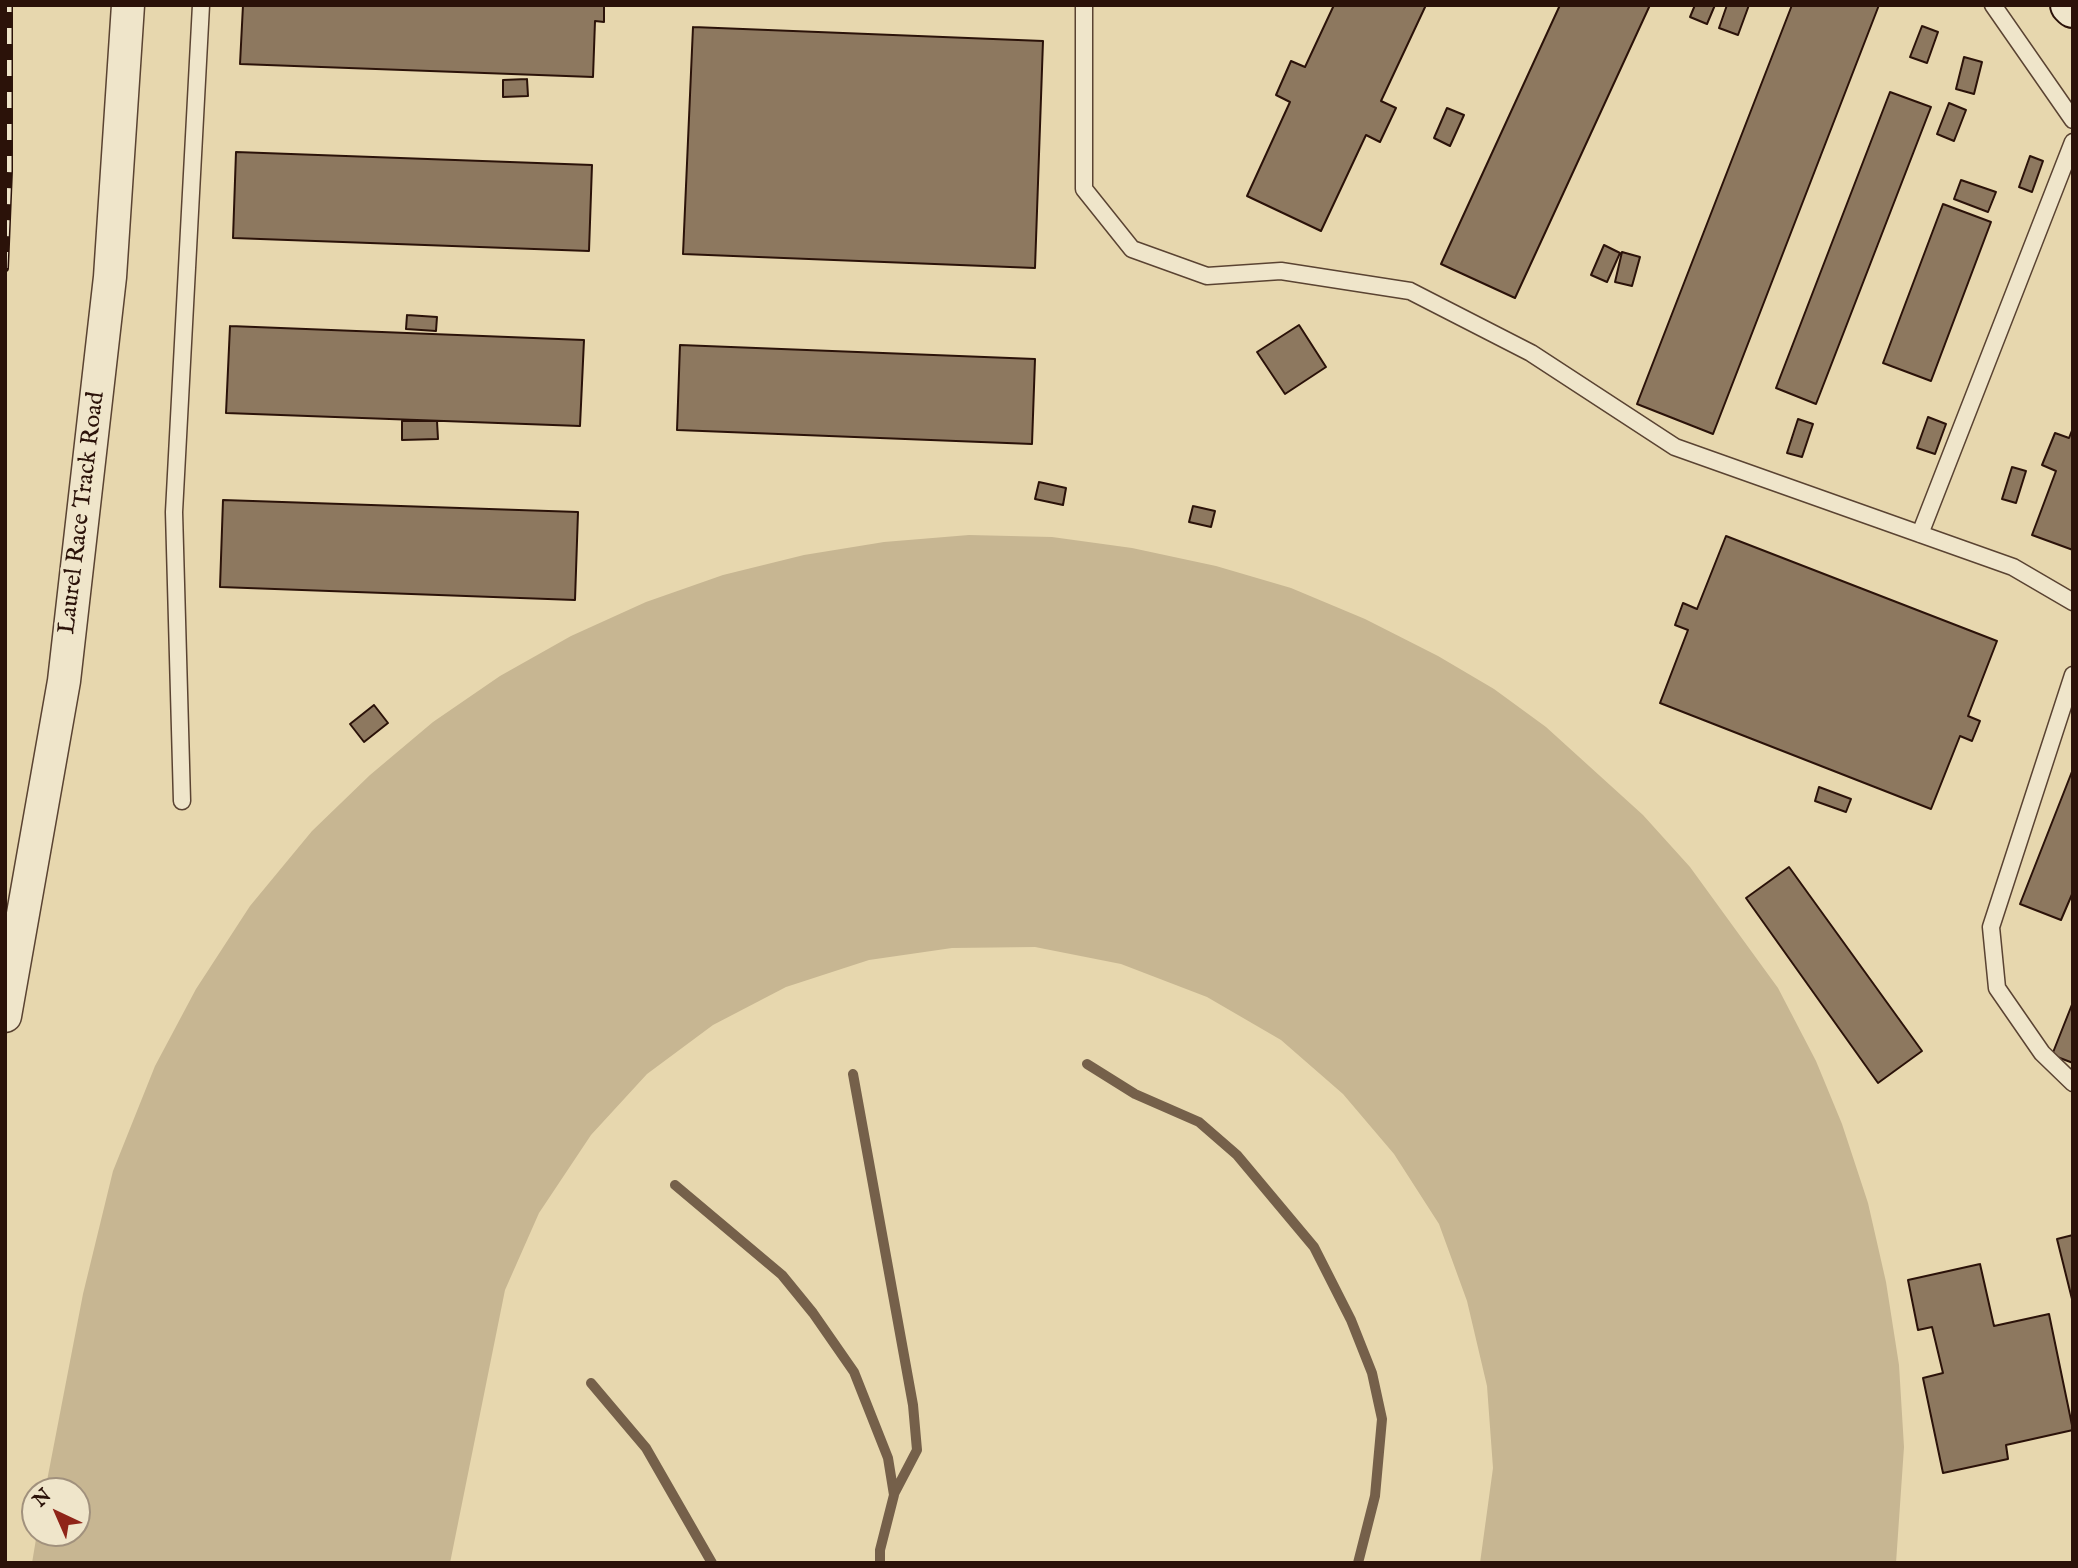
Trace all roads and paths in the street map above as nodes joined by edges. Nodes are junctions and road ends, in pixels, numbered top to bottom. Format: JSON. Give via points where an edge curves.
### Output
{"nodes":[{"id":1,"x":128,"y":5,"type":"edge"},
{"id":2,"x":201,"y":5,"type":"edge"},
{"id":3,"x":1084,"y":5,"type":"edge"},
{"id":4,"x":1993,"y":5,"type":"edge"},
{"id":5,"x":2073,"y":120,"type":"edge"},
{"id":6,"x":2073,"y":142,"type":"edge"},
{"id":7,"x":1920,"y":534,"type":"junction"},
{"id":8,"x":2073,"y":602,"type":"edge"},
{"id":9,"x":2073,"y":675,"type":"edge"},
{"id":10,"x":183,"y":801,"type":"dead end"},
{"id":11,"x":5,"y":1016,"type":"edge"},
{"id":12,"x":2073,"y":1083,"type":"edge"}],
"edges":[{"from":1,"to":11,"type":"street","name":"Laurel Race Track Road","via":[[110,277],[64,681]]},
{"from":2,"to":10,"type":"lane","via":[[174,512]]},
{"from":3,"to":7,"type":"lane","via":[[1084,189],[1132,249],[1208,276],[1281,271],[1410,291],[1531,353],[1675,447]]},
{"from":4,"to":5,"type":"lane"},
{"from":6,"to":7,"type":"lane"},
{"from":7,"to":8,"type":"lane","via":[[2013,567]]},
{"from":9,"to":12,"type":"lane","via":[[1990,927],[1997,988],[2042,1053]]}]}
